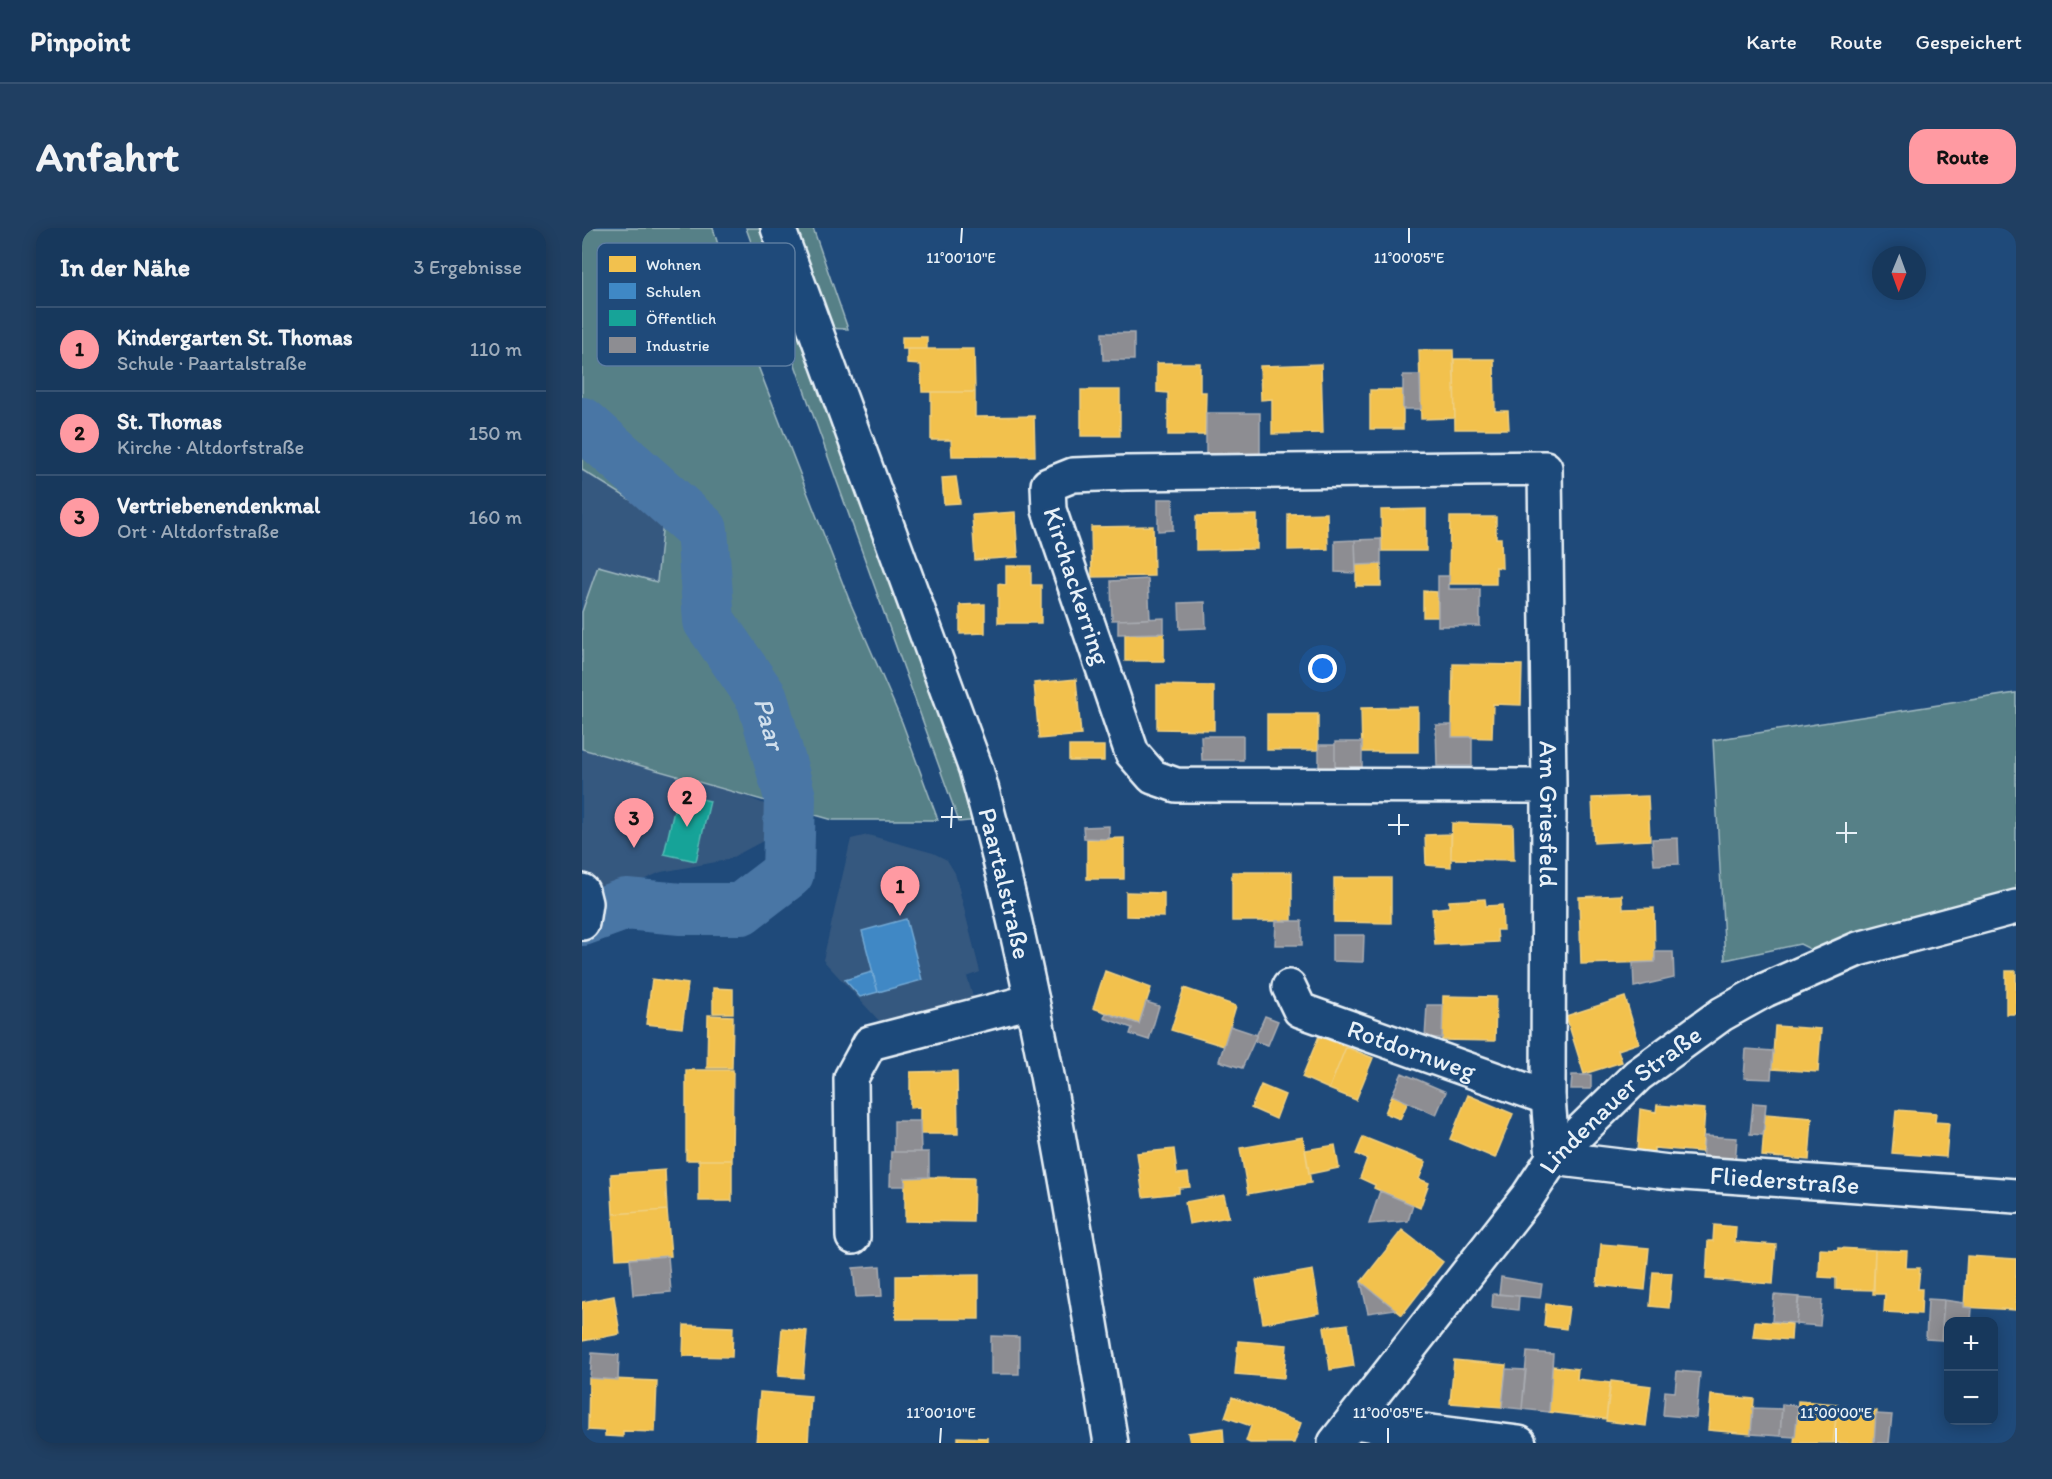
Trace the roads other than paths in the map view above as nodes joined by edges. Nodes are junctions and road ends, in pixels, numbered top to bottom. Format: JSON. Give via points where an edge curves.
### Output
{"nodes":[{"id":1,"x":778,"y":228,"type":"edge"},
{"id":2,"x":784,"y":243,"type":"edge"},
{"id":3,"x":795,"y":273,"type":"edge"},
{"id":4,"x":1545,"y":468,"type":"joint"},
{"id":5,"x":1549,"y":786,"type":"junction"},
{"id":6,"x":2016,"y":907,"type":"edge"},
{"id":7,"x":1289,"y":987,"type":"dead end"},
{"id":8,"x":1032,"y":1001,"type":"junction"},
{"id":9,"x":1548,"y":1098,"type":"junction"},
{"id":10,"x":1553,"y":1158,"type":"junction"},
{"id":11,"x":2016,"y":1196,"type":"edge"},
{"id":12,"x":853,"y":1237,"type":"dead end"},
{"id":13,"x":1344,"y":1432,"type":"edge"},
{"id":14,"x":1111,"y":1443,"type":"edge"},
{"id":15,"x":1519,"y":1443,"type":"edge"}],
"edges":[{"from":1,"to":2,"type":"street","name":"Paartalstraße"},
{"from":3,"to":8,"type":"street","name":"Paartalstraße","via":[[976,769],[996,839]]},
{"from":4,"to":5,"type":"street","name":"Am Griesfeld"},
{"from":4,"to":5,"type":"street","name":"Kirchackerring","via":[[1115,473],[1073,475],[1048,485],[1049,510],[1132,753],[1153,777],[1176,785]]},
{"from":5,"to":9,"type":"street","name":"Am Griesfeld"},
{"from":6,"to":10,"type":"street","name":"Lindenauer Straße","via":[[1858,949],[1765,990],[1722,1014],[1638,1075]]},
{"from":7,"to":9,"type":"street","name":"Rotdornweg","via":[[1300,1010]]},
{"from":8,"to":12,"type":"street","via":[[870,1043],[851,1078]]},
{"from":8,"to":14,"type":"street","name":"Paartalstraße"},
{"from":9,"to":10,"type":"street","name":"Am Griesfeld"},
{"from":10,"to":11,"type":"street","name":"Fliederstraße","via":[[1669,1172]]},
{"from":10,"to":13,"type":"street","name":"Lindenauer Straße","via":[[1528,1196]]},
{"from":13,"to":15,"type":"street"}]}
